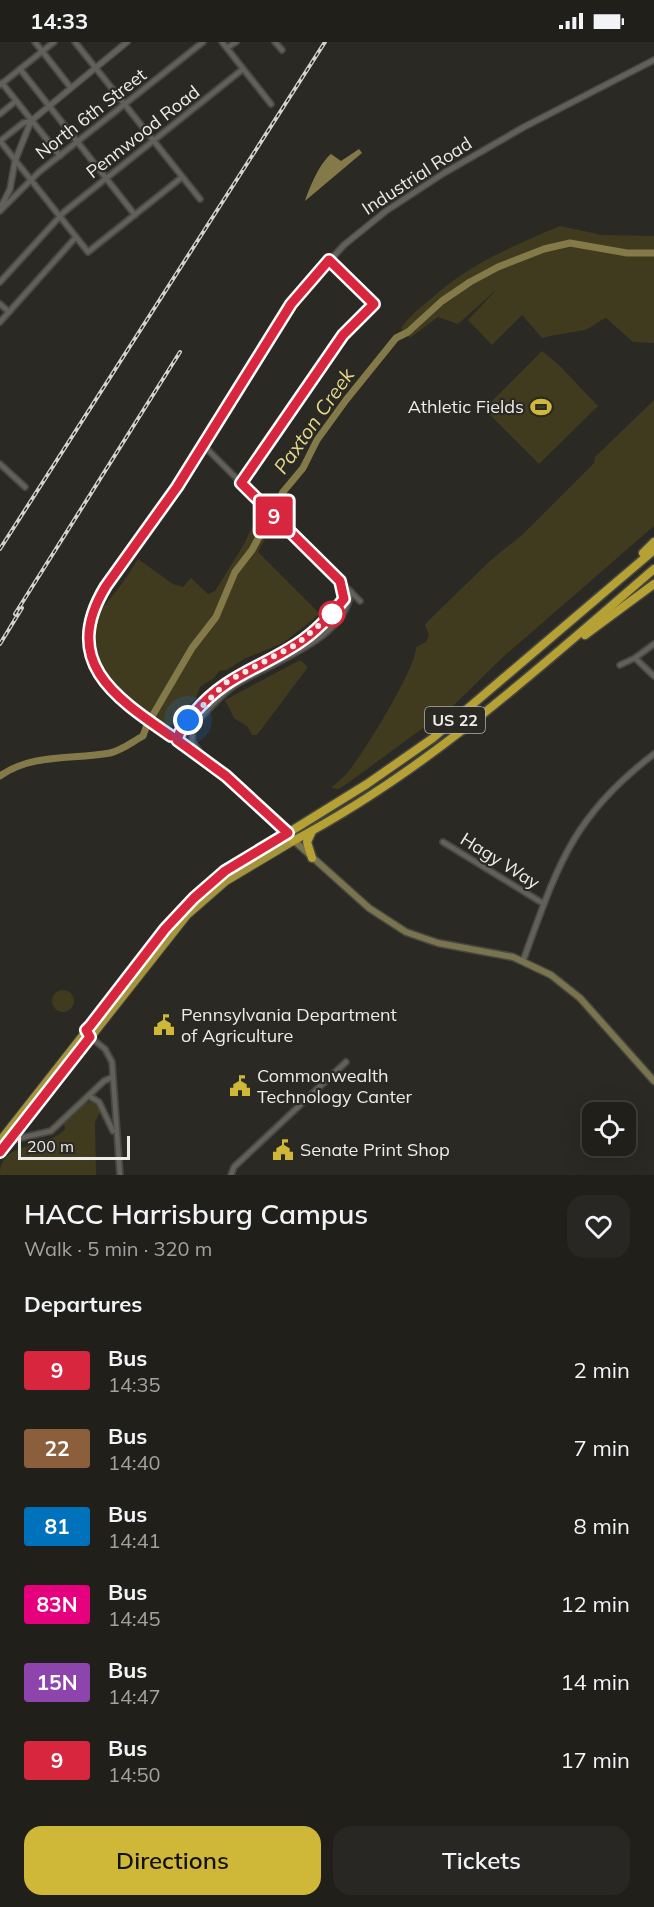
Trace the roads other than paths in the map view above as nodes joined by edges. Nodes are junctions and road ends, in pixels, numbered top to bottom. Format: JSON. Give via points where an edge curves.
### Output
{"nodes":[{"id":1,"x":35,"y":42,"type":"edge"},
{"id":2,"x":54,"y":42,"type":"edge"},
{"id":3,"x":75,"y":42,"type":"edge"},
{"id":4,"x":127,"y":42,"type":"edge"},
{"id":5,"x":203,"y":42,"type":"edge"},
{"id":6,"x":222,"y":42,"type":"edge"},
{"id":7,"x":236,"y":42,"type":"edge"},
{"id":8,"x":275,"y":42,"type":"edge"},
{"id":9,"x":227,"y":48,"type":"junction"},
{"id":10,"x":282,"y":50,"type":"dead end"},
{"id":11,"x":42,"y":51,"type":"junction"},
{"id":12,"x":654,"y":60,"type":"edge"},
{"id":13,"x":95,"y":68,"type":"junction"},
{"id":14,"x":20,"y":69,"type":"junction"},
{"id":15,"x":243,"y":69,"type":"junction"},
{"id":16,"x":1,"y":84,"type":"edge"},
{"id":17,"x":71,"y":87,"type":"junction"},
{"id":18,"x":16,"y":101,"type":"junction"},
{"id":19,"x":271,"y":104,"type":"dead end"},
{"id":20,"x":49,"y":105,"type":"junction"},
{"id":21,"x":124,"y":105,"type":"junction"},
{"id":22,"x":0,"y":114,"type":"edge"},
{"id":23,"x":31,"y":121,"type":"junction"},
{"id":24,"x":0,"y":141,"type":"edge"},
{"id":25,"x":77,"y":142,"type":"junction"},
{"id":26,"x":153,"y":142,"type":"junction"},
{"id":27,"x":60,"y":156,"type":"junction"},
{"id":28,"x":15,"y":160,"type":"junction"},
{"id":29,"x":106,"y":178,"type":"junction"},
{"id":30,"x":181,"y":178,"type":"junction"},
{"id":31,"x":31,"y":180,"type":"junction"},
{"id":32,"x":200,"y":199,"type":"dead end"},
{"id":33,"x":0,"y":210,"type":"edge"},
{"id":34,"x":135,"y":214,"type":"junction"},
{"id":35,"x":60,"y":216,"type":"junction"},
{"id":36,"x":76,"y":237,"type":"junction"},
{"id":37,"x":0,"y":282,"type":"edge"},
{"id":38,"x":0,"y":304,"type":"edge"},
{"id":39,"x":9,"y":312,"type":"junction"},
{"id":40,"x":0,"y":322,"type":"edge"},
{"id":41,"x":204,"y":446,"type":"junction"},
{"id":42,"x":0,"y":464,"type":"edge"},
{"id":43,"x":25,"y":487,"type":"dead end"},
{"id":44,"x":654,"y":542,"type":"edge"},
{"id":45,"x":654,"y":550,"type":"edge"},
{"id":46,"x":654,"y":569,"type":"edge"},
{"id":47,"x":340,"y":581,"type":"junction"},
{"id":48,"x":613,"y":583,"type":"junction"},
{"id":49,"x":654,"y":584,"type":"edge"},
{"id":50,"x":351,"y":592,"type":"junction"},
{"id":51,"x":344,"y":599,"type":"junction"},
{"id":52,"x":350,"y":604,"type":"junction"},
{"id":53,"x":654,"y":644,"type":"edge"},
{"id":54,"x":635,"y":658,"type":"junction"},
{"id":55,"x":620,"y":665,"type":"dead end"},
{"id":56,"x":540,"y":670,"type":"junction"},
{"id":57,"x":654,"y":676,"type":"edge"},
{"id":58,"x":194,"y":725,"type":"junction"},
{"id":59,"x":177,"y":740,"type":"junction"},
{"id":60,"x":654,"y":754,"type":"edge"},
{"id":61,"x":205,"y":759,"type":"junction"},
{"id":62,"x":312,"y":831,"type":"junction"},
{"id":63,"x":290,"y":837,"type":"junction"},
{"id":64,"x":443,"y":842,"type":"dead end"},
{"id":65,"x":312,"y":858,"type":"junction"},
{"id":66,"x":544,"y":904,"type":"junction"},
{"id":67,"x":523,"y":961,"type":"junction"},
{"id":68,"x":86,"y":1034,"type":"junction"},
{"id":69,"x":346,"y":1062,"type":"dead end"},
{"id":70,"x":113,"y":1077,"type":"junction"},
{"id":71,"x":654,"y":1081,"type":"edge"},
{"id":72,"x":89,"y":1096,"type":"junction"},
{"id":73,"x":116,"y":1140,"type":"junction"},
{"id":74,"x":2,"y":1146,"type":"edge"},
{"id":75,"x":120,"y":1175,"type":"edge"},
{"id":76,"x":231,"y":1175,"type":"edge"}],
"edges":[{"from":1,"to":11,"type":"street"},
{"from":2,"to":11,"type":"street"},
{"from":3,"to":13,"type":"street"},
{"from":4,"to":13,"type":"street"},
{"from":5,"to":21,"type":"street","name":"North 6th Street"},
{"from":6,"to":9,"type":"street"},
{"from":7,"to":9,"type":"street"},
{"from":8,"to":10,"type":"street"},
{"from":9,"to":15,"type":"street"},
{"from":11,"to":14,"type":"street"},
{"from":11,"to":17,"type":"street"},
{"from":12,"to":41,"type":"street","name":"Industrial Road","via":[[452,168],[354,237],[291,304]]},
{"from":13,"to":17,"type":"street"},
{"from":13,"to":21,"type":"street"},
{"from":14,"to":16,"type":"street"},
{"from":14,"to":20,"type":"street"},
{"from":15,"to":19,"type":"street"},
{"from":15,"to":26,"type":"street","name":"Pennwood Road"},
{"from":16,"to":18,"type":"street"},
{"from":17,"to":20,"type":"street"},
{"from":18,"to":22,"type":"street"},
{"from":18,"to":23,"type":"street"},
{"from":20,"to":23,"type":"street"},
{"from":20,"to":25,"type":"street"},
{"from":21,"to":25,"type":"street","name":"North 6th Street"},
{"from":21,"to":26,"type":"street"},
{"from":23,"to":24,"type":"street"},
{"from":23,"to":27,"type":"street"},
{"from":23,"to":28,"type":"street"},
{"from":24,"to":28,"type":"street"},
{"from":25,"to":27,"type":"street","name":"North 6th Street"},
{"from":25,"to":29,"type":"street"},
{"from":26,"to":29,"type":"street","name":"Pennwood Road"},
{"from":26,"to":30,"type":"street"},
{"from":27,"to":31,"type":"street","name":"North 6th Street"},
{"from":28,"to":31,"type":"street"},
{"from":28,"to":33,"type":"street","via":[[10,189]]},
{"from":29,"to":34,"type":"street"},
{"from":29,"to":35,"type":"street","name":"Pennwood Road"},
{"from":30,"to":32,"type":"street"},
{"from":30,"to":34,"type":"street"},
{"from":31,"to":33,"type":"street","name":"North 6th Street"},
{"from":31,"to":35,"type":"street"},
{"from":34,"to":36,"type":"street","via":[[88,252]]},
{"from":35,"to":36,"type":"street"},
{"from":35,"to":37,"type":"street","name":"Pennwood Road"},
{"from":36,"to":39,"type":"street"},
{"from":38,"to":39,"type":"street"},
{"from":39,"to":40,"type":"street"},
{"from":41,"to":47,"type":"street"},
{"from":41,"to":59,"type":"street","name":"Industrial Road","via":[[106,586],[91,617],[90,650],[100,677],[116,697]]},
{"from":42,"to":43,"type":"street"},
{"from":44,"to":48,"type":"highway"},
{"from":45,"to":48,"type":"highway","number":"US 22"},
{"from":46,"to":56,"type":"highway","number":"US 22"},
{"from":47,"to":50,"type":"street"},
{"from":47,"to":51,"type":"street"},
{"from":48,"to":63,"type":"highway","number":"US 22","via":[[433,738]]},
{"from":49,"to":56,"type":"highway"},
{"from":50,"to":51,"type":"street"},
{"from":50,"to":52,"type":"street"},
{"from":50,"to":52,"type":"street","via":[[360,601]]},
{"from":51,"to":59,"type":"street","via":[[301,642],[220,687],[188,720]]},
{"from":52,"to":58,"type":"street","via":[[318,638],[232,687]]},
{"from":53,"to":54,"type":"street"},
{"from":54,"to":55,"type":"street"},
{"from":54,"to":57,"type":"street"},
{"from":56,"to":62,"type":"highway","number":"US 22","via":[[441,747]]},
{"from":58,"to":59,"type":"street"},
{"from":58,"to":61,"type":"street","via":[[192,741]]},
{"from":59,"to":61,"type":"street"},
{"from":60,"to":66,"type":"street","via":[[614,787],[584,822],[563,857]]},
{"from":61,"to":63,"type":"street"},
{"from":62,"to":63,"type":"highway","number":"US 22"},
{"from":62,"to":65,"type":"highway","via":[[307,842]]},
{"from":63,"to":65,"type":"main road"},
{"from":63,"to":68,"type":"highway","number":"US 22","via":[[225,871],[194,898],[165,929]]},
{"from":64,"to":66,"type":"street","name":"Hagy Way"},
{"from":65,"to":67,"type":"main road","via":[[374,912],[406,932]]},
{"from":66,"to":67,"type":"street"},
{"from":67,"to":71,"type":"main road","via":[[573,992]]},
{"from":68,"to":70,"type":"street","via":[[109,1055]]},
{"from":68,"to":74,"type":"highway","number":"US 22"},
{"from":69,"to":76,"type":"street","via":[[234,1167]]},
{"from":70,"to":72,"type":"street"},
{"from":70,"to":73,"type":"street"},
{"from":72,"to":73,"type":"street","via":[[103,1108]]},
{"from":72,"to":74,"type":"street","via":[[49,1132],[20,1137]]},
{"from":73,"to":75,"type":"street"}]}
